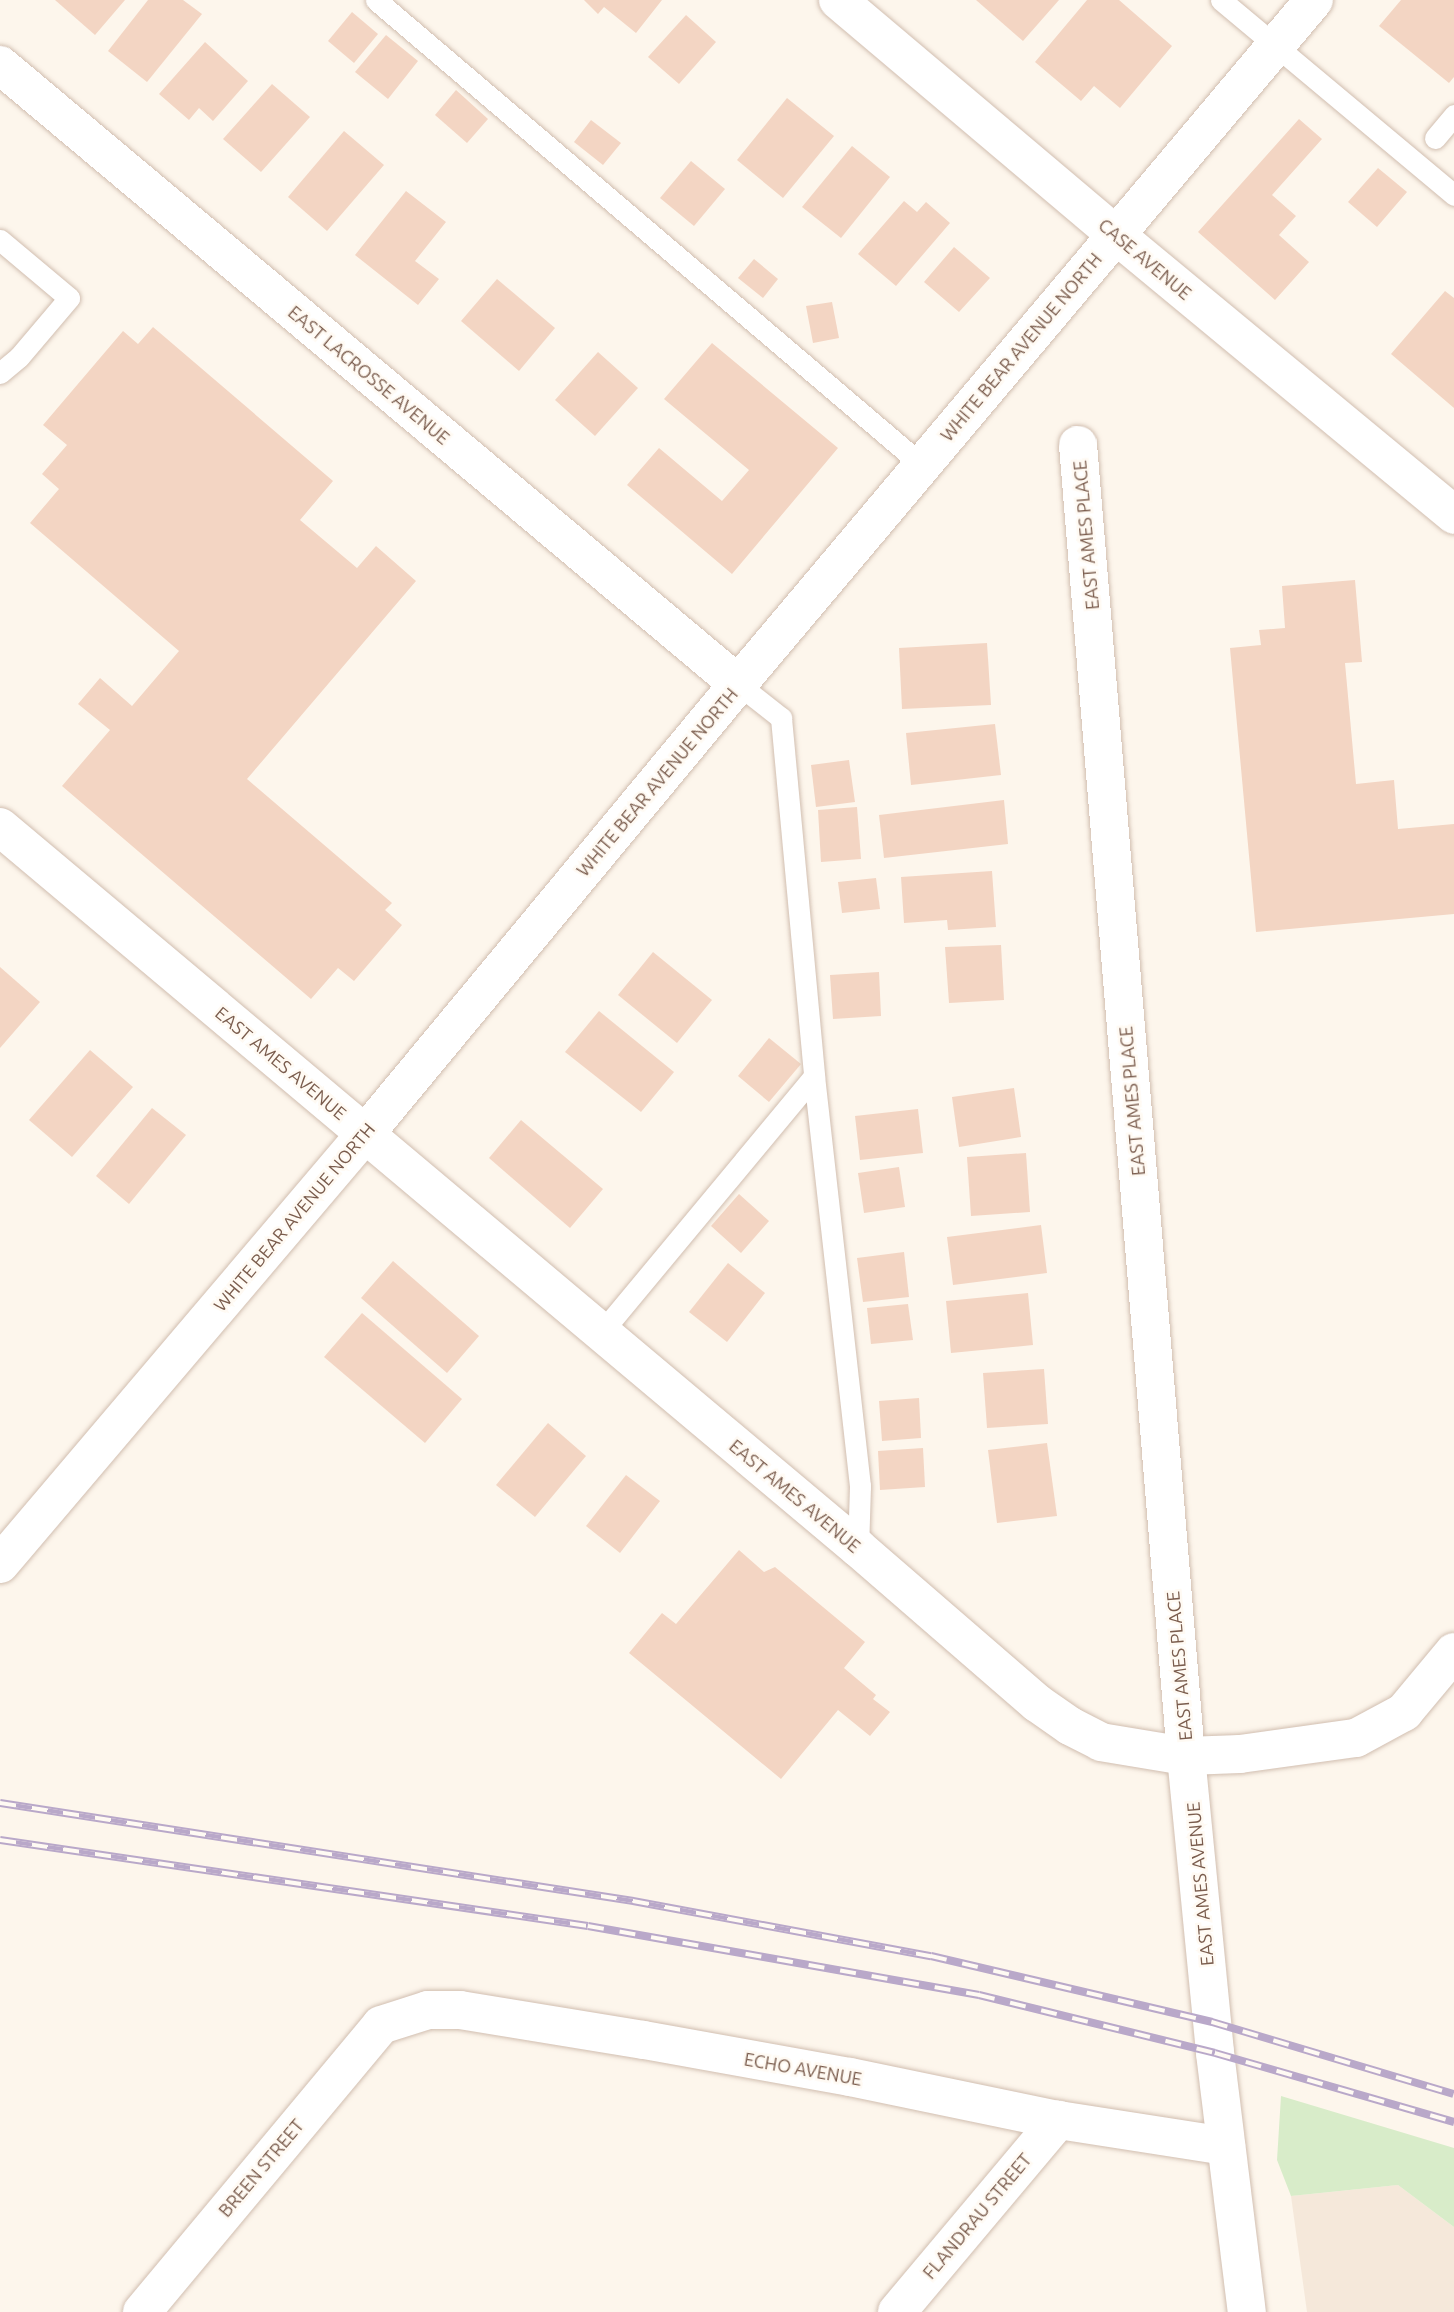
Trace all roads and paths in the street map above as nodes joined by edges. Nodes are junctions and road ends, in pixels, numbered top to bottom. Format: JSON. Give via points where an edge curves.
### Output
{"nodes":[{"id":1,"x":376,"y":0,"type":"edge"},
{"id":2,"x":838,"y":0,"type":"edge"},
{"id":3,"x":1220,"y":0,"type":"edge"},
{"id":4,"x":1314,"y":0,"type":"edge"},
{"id":5,"x":1276,"y":46,"type":"junction"},
{"id":6,"x":0,"y":65,"type":"edge"},
{"id":7,"x":1454,"y":115,"type":"edge"},
{"id":8,"x":1435,"y":138,"type":"dead end"},
{"id":9,"x":1454,"y":195,"type":"edge"},
{"id":10,"x":1116,"y":235,"type":"junction"},
{"id":11,"x":0,"y":240,"type":"edge"},
{"id":12,"x":0,"y":373,"type":"edge"},
{"id":13,"x":1078,"y":445,"type":"dead end"},
{"id":14,"x":922,"y":465,"type":"junction"},
{"id":15,"x":1454,"y":515,"type":"edge"},
{"id":16,"x":738,"y":684,"type":"junction"},
{"id":17,"x":0,"y":827,"type":"edge"},
{"id":18,"x":814,"y":1076,"type":"junction"},
{"id":19,"x":365,"y":1134,"type":"junction"},
{"id":20,"x":600,"y":1334,"type":"junction"},
{"id":21,"x":858,"y":1548,"type":"junction"},
{"id":22,"x":0,"y":1563,"type":"edge"},
{"id":23,"x":1454,"y":1652,"type":"edge"},
{"id":24,"x":1186,"y":1756,"type":"junction"},
{"id":25,"x":381,"y":2025,"type":"joint"},
{"id":26,"x":1058,"y":2120,"type":"junction"},
{"id":27,"x":1226,"y":2146,"type":"junction"},
{"id":28,"x":142,"y":2312,"type":"edge"},
{"id":29,"x":897,"y":2312,"type":"edge"},
{"id":30,"x":1247,"y":2312,"type":"edge"}],
"edges":[{"from":1,"to":14,"type":"lane"},
{"from":2,"to":10,"type":"street","name":"CASE AVENUE"},
{"from":3,"to":5,"type":"lane"},
{"from":4,"to":5,"type":"street","name":"WHITE BEAR AVENUE NORTH"},
{"from":5,"to":9,"type":"lane"},
{"from":5,"to":10,"type":"street","name":"WHITE BEAR AVENUE NORTH"},
{"from":6,"to":16,"type":"street","name":"EAST LACROSSE AVENUE"},
{"from":7,"to":8,"type":"lane"},
{"from":10,"to":14,"type":"street","name":"WHITE BEAR AVENUE NORTH"},
{"from":10,"to":15,"type":"street","name":"CASE AVENUE"},
{"from":11,"to":12,"type":"lane","via":[[69,298]]},
{"from":13,"to":24,"type":"street","name":"EAST AMES PLACE"},
{"from":14,"to":16,"type":"street","name":"WHITE BEAR AVENUE NORTH"},
{"from":16,"to":18,"type":"lane","via":[[781,719]]},
{"from":16,"to":19,"type":"street","name":"WHITE BEAR AVENUE NORTH"},
{"from":17,"to":19,"type":"street","name":"EAST AMES AVENUE"},
{"from":18,"to":20,"type":"lane"},
{"from":18,"to":21,"type":"lane","via":[[860,1486]]},
{"from":19,"to":20,"type":"street","name":"EAST AMES AVENUE"},
{"from":19,"to":22,"type":"street","name":"WHITE BEAR AVENUE NORTH"},
{"from":20,"to":21,"type":"street","name":"EAST AMES AVENUE"},
{"from":21,"to":24,"type":"street","name":"EAST AMES AVENUE","via":[[1037,1703],[1070,1726],[1101,1742]]},
{"from":23,"to":24,"type":"street","via":[[1404,1712],[1356,1738],[1240,1754]]},
{"from":24,"to":27,"type":"street","name":"EAST AMES AVENUE"},
{"from":25,"to":26,"type":"street","name":"ECHO AVENUE","via":[[428,2010],[460,2010],[850,2077]]},
{"from":25,"to":28,"type":"street","name":"BREEN STREET"},
{"from":26,"to":27,"type":"street","name":"ECHO AVENUE"},
{"from":26,"to":29,"type":"street","name":"FLANDRAU STREET"},
{"from":27,"to":30,"type":"street","name":"EAST AMES AVENUE"}]}
